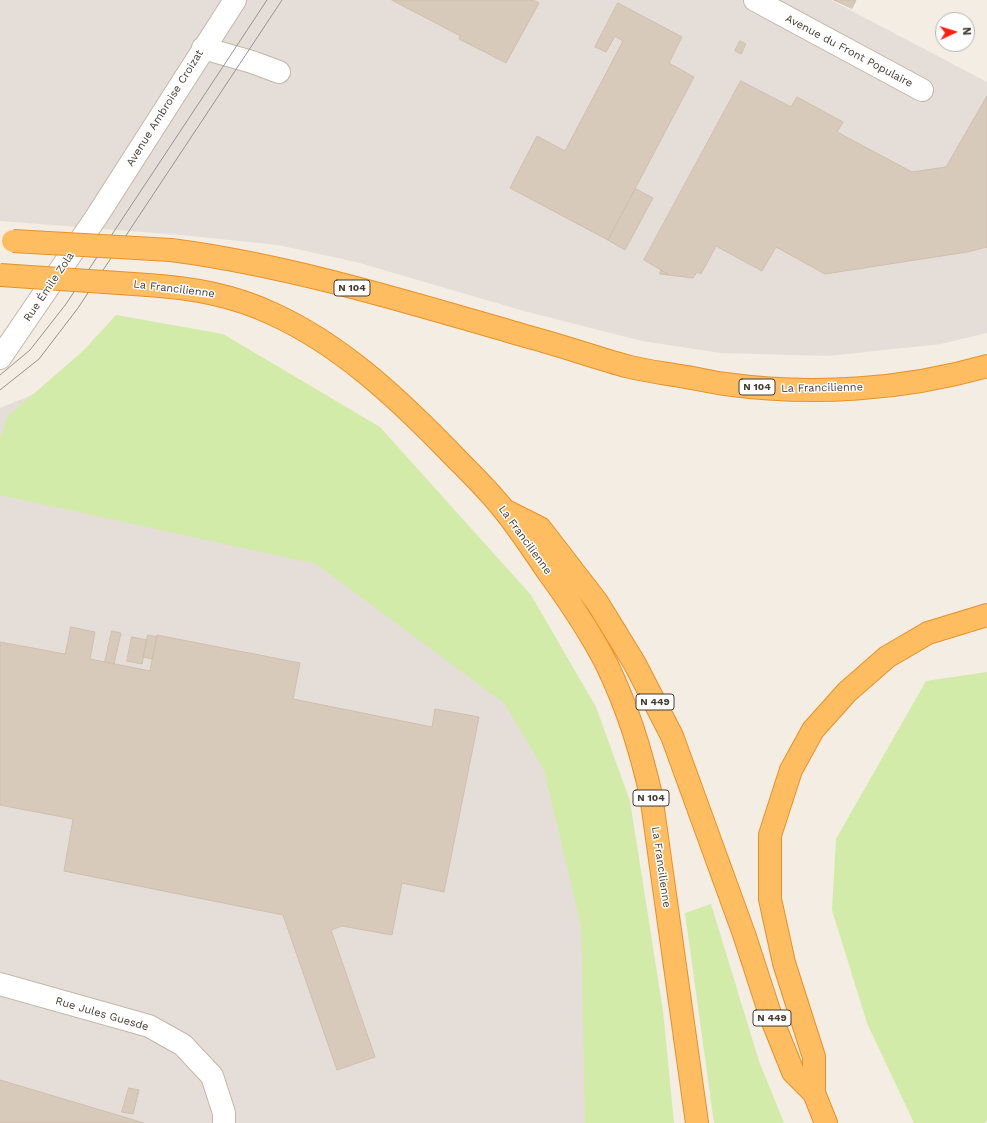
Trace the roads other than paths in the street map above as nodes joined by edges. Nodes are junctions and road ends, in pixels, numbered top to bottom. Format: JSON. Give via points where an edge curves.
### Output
{"nodes":[{"id":1,"x":235,"y":0,"type":"edge"},
{"id":2,"x":755,"y":0,"type":"edge"},
{"id":3,"x":203,"y":48,"type":"junction"},
{"id":4,"x":279,"y":72,"type":"dead end"},
{"id":5,"x":922,"y":90,"type":"dead end"},
{"id":6,"x":97,"y":216,"type":"joint"},
{"id":7,"x":6,"y":240,"type":"edge"},
{"id":8,"x":0,"y":275,"type":"edge"},
{"id":9,"x":0,"y":358,"type":"edge"},
{"id":10,"x":987,"y":366,"type":"edge"},
{"id":11,"x":504,"y":510,"type":"junction"},
{"id":12,"x":987,"y":615,"type":"edge"},
{"id":13,"x":0,"y":984,"type":"edge"},
{"id":14,"x":814,"y":1093,"type":"junction"},
{"id":15,"x":224,"y":1123,"type":"edge"},
{"id":16,"x":697,"y":1123,"type":"edge"},
{"id":17,"x":826,"y":1123,"type":"edge"}],
"edges":[{"from":1,"to":3,"type":"street","name":"Avenue Ambroise Croizat"},
{"from":2,"to":5,"type":"street","name":"Avenue du Front Populaire"},
{"from":3,"to":4,"type":"street"},
{"from":3,"to":6,"type":"street","name":"Avenue Ambroise Croizat"},
{"from":6,"to":9,"type":"street","name":"Rue Émile Zola"},
{"from":7,"to":10,"type":"highway","name":"La Francilienne","number":"N 104","bridge":true,"via":[[171,250],[223,257],[281,269],[632,367],[724,384],[772,389],[829,390],[895,385],[948,377]]},
{"from":8,"to":11,"type":"highway","name":"La Francilienne","number":"N 104","bridge":true,"via":[[212,292],[274,314],[325,344],[365,372],[417,419]]},
{"from":11,"to":14,"type":"highway","number":"N 449","via":[[540,528],[597,602],[635,664],[672,736],[742,927],[771,1017],[793,1072]]},
{"from":11,"to":16,"type":"highway","name":"La Francilienne","number":"N 104","via":[[582,620],[625,704],[639,743],[651,795]]},
{"from":12,"to":14,"type":"highway","via":[[928,633],[887,657],[847,692],[813,730],[791,770],[770,835],[770,899],[784,963],[814,1056]]},
{"from":13,"to":15,"type":"street","name":"Rue Jules Guesde","via":[[149,1026],[183,1045],[212,1076],[224,1113]]},
{"from":14,"to":17,"type":"highway","number":"N 449"}]}
